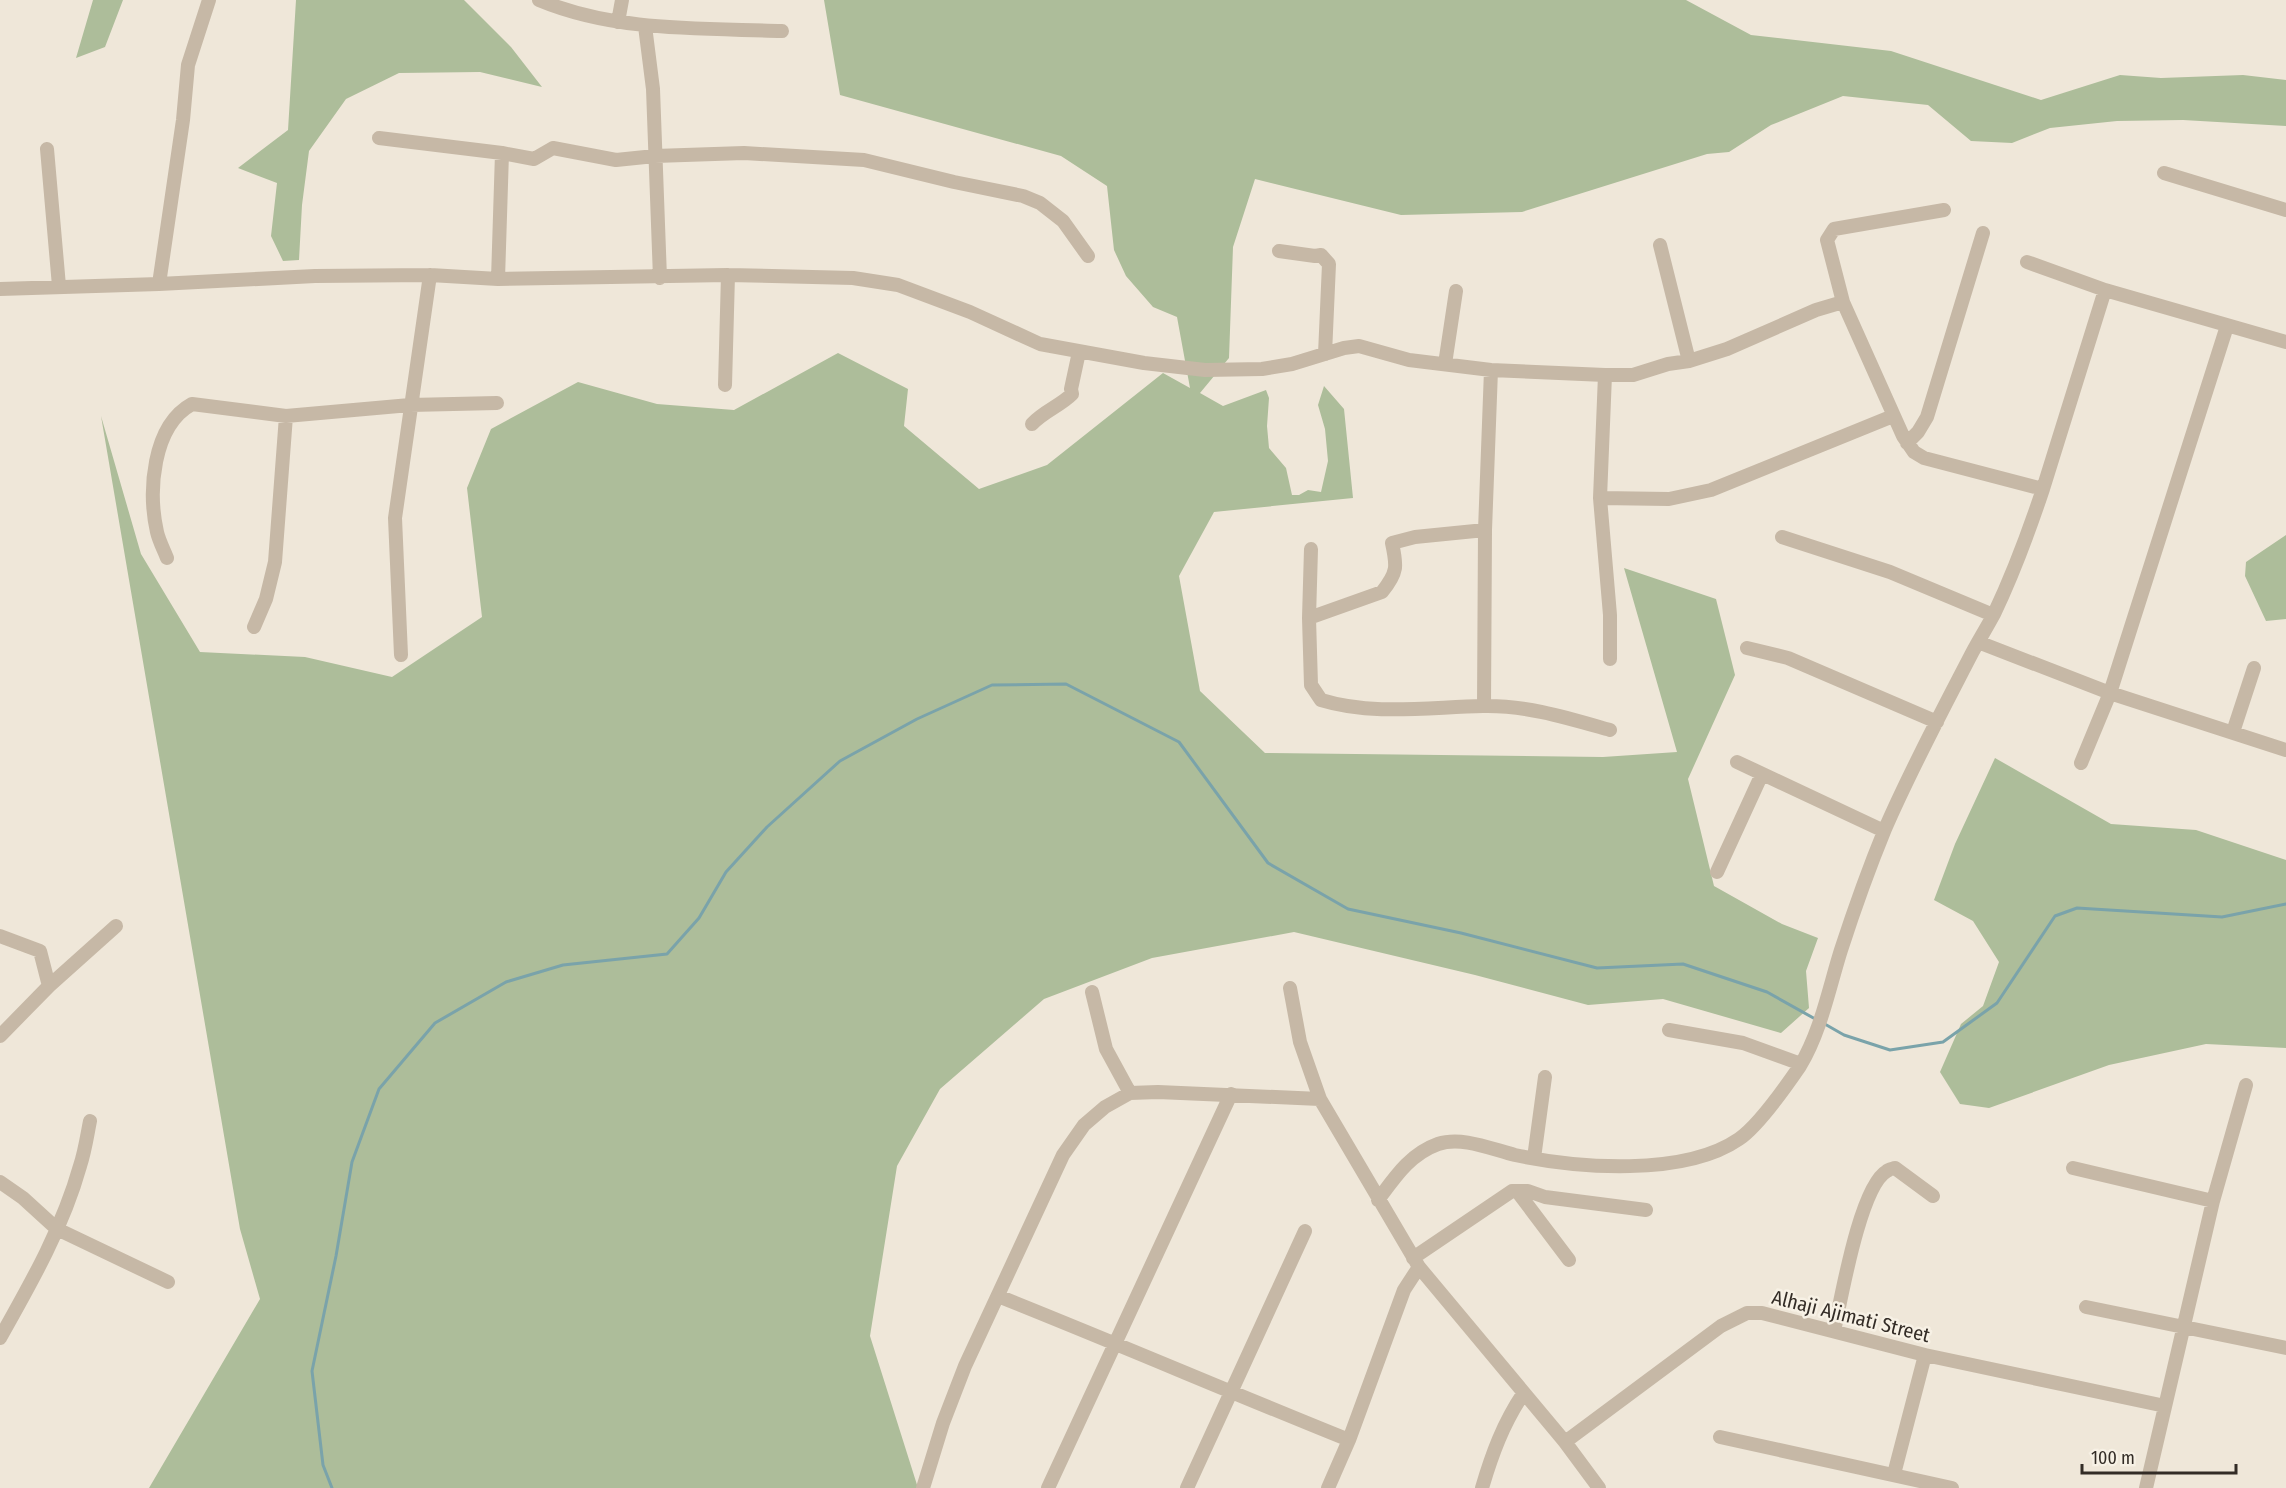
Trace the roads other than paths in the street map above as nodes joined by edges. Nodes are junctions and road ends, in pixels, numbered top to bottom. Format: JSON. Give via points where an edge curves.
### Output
{"nodes":[{"id":1,"x":209,"y":0,"type":"edge"},
{"id":2,"x":539,"y":0,"type":"edge"},
{"id":3,"x":622,"y":0,"type":"edge"},
{"id":4,"x":618,"y":21,"type":"junction"},
{"id":5,"x":645,"y":26,"type":"junction"},
{"id":6,"x":782,"y":31,"type":"dead end"},
{"id":7,"x":379,"y":138,"type":"dead end"},
{"id":8,"x":47,"y":149,"type":"dead end"},
{"id":9,"x":502,"y":153,"type":"junction"},
{"id":10,"x":655,"y":156,"type":"junction"},
{"id":11,"x":2164,"y":173,"type":"dead end"},
{"id":12,"x":1944,"y":210,"type":"dead end"},
{"id":13,"x":2286,"y":210,"type":"edge"},
{"id":14,"x":1983,"y":233,"type":"dead end"},
{"id":15,"x":1660,"y":245,"type":"dead end"},
{"id":16,"x":1279,"y":251,"type":"dead end"},
{"id":17,"x":1088,"y":255,"type":"dead end"},
{"id":18,"x":2027,"y":262,"type":"dead end"},
{"id":19,"x":430,"y":275,"type":"junction"},
{"id":20,"x":728,"y":275,"type":"junction"},
{"id":21,"x":660,"y":278,"type":"junction"},
{"id":22,"x":498,"y":279,"type":"junction"},
{"id":23,"x":159,"y":284,"type":"junction"},
{"id":24,"x":59,"y":286,"type":"junction"},
{"id":25,"x":0,"y":289,"type":"edge"},
{"id":26,"x":2105,"y":290,"type":"junction"},
{"id":27,"x":1456,"y":291,"type":"dead end"},
{"id":28,"x":1843,"y":303,"type":"junction"},
{"id":29,"x":2227,"y":326,"type":"junction"},
{"id":30,"x":2286,"y":342,"type":"edge"},
{"id":31,"x":1079,"y":352,"type":"junction"},
{"id":32,"x":1325,"y":354,"type":"junction"},
{"id":33,"x":1689,"y":361,"type":"junction"},
{"id":34,"x":1445,"y":364,"type":"junction"},
{"id":35,"x":1491,"y":370,"type":"junction"},
{"id":36,"x":1605,"y":375,"type":"junction"},
{"id":37,"x":725,"y":385,"type":"dead end"},
{"id":38,"x":497,"y":403,"type":"dead end"},
{"id":39,"x":410,"y":405,"type":"junction"},
{"id":40,"x":286,"y":416,"type":"junction"},
{"id":41,"x":1893,"y":416,"type":"junction"},
{"id":42,"x":1032,"y":424,"type":"dead end"},
{"id":43,"x":1906,"y":443,"type":"junction"},
{"id":44,"x":2043,"y":489,"type":"junction"},
{"id":45,"x":1600,"y":498,"type":"junction"},
{"id":46,"x":1485,"y":530,"type":"junction"},
{"id":47,"x":1782,"y":537,"type":"dead end"},
{"id":48,"x":1311,"y":549,"type":"dead end"},
{"id":49,"x":167,"y":558,"type":"dead end"},
{"id":50,"x":1993,"y":615,"type":"junction"},
{"id":51,"x":1309,"y":618,"type":"junction"},
{"id":52,"x":254,"y":627,"type":"dead end"},
{"id":53,"x":1978,"y":642,"type":"junction"},
{"id":54,"x":1747,"y":648,"type":"dead end"},
{"id":55,"x":401,"y":655,"type":"dead end"},
{"id":56,"x":1610,"y":659,"type":"dead end"},
{"id":57,"x":2254,"y":668,"type":"dead end"},
{"id":58,"x":2110,"y":693,"type":"junction"},
{"id":59,"x":1484,"y":706,"type":"junction"},
{"id":60,"x":1937,"y":722,"type":"junction"},
{"id":61,"x":1610,"y":730,"type":"dead end"},
{"id":62,"x":2233,"y":732,"type":"junction"},
{"id":63,"x":2286,"y":750,"type":"edge"},
{"id":64,"x":1737,"y":762,"type":"dead end"},
{"id":65,"x":2081,"y":763,"type":"dead end"},
{"id":66,"x":1762,"y":774,"type":"junction"},
{"id":67,"x":1884,"y":831,"type":"junction"},
{"id":68,"x":1717,"y":872,"type":"dead end"},
{"id":69,"x":116,"y":926,"type":"dead end"},
{"id":70,"x":0,"y":936,"type":"edge"},
{"id":71,"x":49,"y":986,"type":"junction"},
{"id":72,"x":1290,"y":988,"type":"dead end"},
{"id":73,"x":1092,"y":993,"type":"dead end"},
{"id":74,"x":1669,"y":1030,"type":"dead end"},
{"id":75,"x":0,"y":1036,"type":"edge"},
{"id":76,"x":1801,"y":1064,"type":"junction"},
{"id":77,"x":1545,"y":1077,"type":"dead end"},
{"id":78,"x":2246,"y":1085,"type":"dead end"},
{"id":79,"x":1130,"y":1093,"type":"junction"},
{"id":80,"x":1231,"y":1094,"type":"junction"},
{"id":81,"x":1320,"y":1099,"type":"junction"},
{"id":82,"x":90,"y":1120,"type":"dead end"},
{"id":83,"x":1534,"y":1158,"type":"junction"},
{"id":84,"x":2073,"y":1168,"type":"dead end"},
{"id":85,"x":0,"y":1182,"type":"edge"},
{"id":86,"x":1517,"y":1191,"type":"junction"},
{"id":87,"x":1933,"y":1196,"type":"dead end"},
{"id":88,"x":1378,"y":1200,"type":"junction"},
{"id":89,"x":2213,"y":1201,"type":"junction"},
{"id":90,"x":1646,"y":1210,"type":"dead end"},
{"id":91,"x":57,"y":1229,"type":"junction"},
{"id":92,"x":1305,"y":1232,"type":"dead end"},
{"id":93,"x":1569,"y":1260,"type":"dead end"},
{"id":94,"x":1416,"y":1262,"type":"junction"},
{"id":95,"x":168,"y":1282,"type":"dead end"},
{"id":96,"x":998,"y":1296,"type":"junction"},
{"id":97,"x":2086,"y":1307,"type":"dead end"},
{"id":98,"x":2185,"y":1327,"type":"junction"},
{"id":99,"x":1834,"y":1331,"type":"junction"},
{"id":100,"x":0,"y":1338,"type":"edge"},
{"id":101,"x":1117,"y":1343,"type":"junction"},
{"id":102,"x":2286,"y":1348,"type":"edge"},
{"id":103,"x":1925,"y":1355,"type":"junction"},
{"id":104,"x":1232,"y":1393,"type":"junction"},
{"id":105,"x":1523,"y":1394,"type":"junction"},
{"id":106,"x":2165,"y":1406,"type":"junction"},
{"id":107,"x":1720,"y":1437,"type":"dead end"},
{"id":108,"x":1349,"y":1440,"type":"junction"},
{"id":109,"x":1565,"y":1442,"type":"junction"},
{"id":110,"x":1894,"y":1474,"type":"junction"},
{"id":111,"x":923,"y":1488,"type":"edge"},
{"id":112,"x":1048,"y":1488,"type":"edge"},
{"id":113,"x":1187,"y":1488,"type":"edge"},
{"id":114,"x":1328,"y":1488,"type":"edge"},
{"id":115,"x":1482,"y":1488,"type":"edge"},
{"id":116,"x":1599,"y":1488,"type":"edge"},
{"id":117,"x":1952,"y":1488,"type":"edge"},
{"id":118,"x":2145,"y":1488,"type":"edge"}],
"edges":[{"from":1,"to":23,"type":"street","via":[[188,65]]},
{"from":2,"to":4,"type":"street","via":[[586,16]]},
{"from":3,"to":4,"type":"street"},
{"from":4,"to":5,"type":"street"},
{"from":5,"to":6,"type":"street"},
{"from":5,"to":10,"type":"street","via":[[653,88]]},
{"from":7,"to":9,"type":"street"},
{"from":8,"to":24,"type":"street"},
{"from":9,"to":10,"type":"street","via":[[534,159],[553,148],[616,160]]},
{"from":9,"to":22,"type":"street"},
{"from":10,"to":17,"type":"street","via":[[744,153],[864,160],[1023,196],[1063,220]]},
{"from":10,"to":21,"type":"street"},
{"from":11,"to":13,"type":"street"},
{"from":12,"to":28,"type":"street","via":[[1833,229],[1827,240]]},
{"from":14,"to":43,"type":"street","via":[[1927,417]]},
{"from":15,"to":33,"type":"street"},
{"from":16,"to":32,"type":"street","via":[[1321,255],[1329,264]]},
{"from":18,"to":26,"type":"street"},
{"from":19,"to":22,"type":"street"},
{"from":19,"to":23,"type":"street"},
{"from":19,"to":39,"type":"street"},
{"from":20,"to":21,"type":"street"},
{"from":20,"to":31,"type":"street","via":[[853,278],[898,285],[1040,344]]},
{"from":20,"to":37,"type":"street"},
{"from":21,"to":22,"type":"street"},
{"from":23,"to":24,"type":"street"},
{"from":24,"to":25,"type":"street"},
{"from":26,"to":29,"type":"street"},
{"from":26,"to":44,"type":"street"},
{"from":27,"to":34,"type":"street"},
{"from":28,"to":33,"type":"street"},
{"from":28,"to":41,"type":"street"},
{"from":29,"to":30,"type":"street"},
{"from":29,"to":58,"type":"street"},
{"from":31,"to":32,"type":"street","via":[[1205,370],[1262,369]]},
{"from":31,"to":42,"type":"street","via":[[1072,394]]},
{"from":32,"to":34,"type":"street","via":[[1359,346],[1409,360]]},
{"from":33,"to":36,"type":"street","via":[[1633,375]]},
{"from":34,"to":35,"type":"street"},
{"from":35,"to":36,"type":"street"},
{"from":35,"to":46,"type":"street"},
{"from":36,"to":45,"type":"street"},
{"from":38,"to":39,"type":"street"},
{"from":39,"to":40,"type":"street"},
{"from":39,"to":55,"type":"street","via":[[395,518]]},
{"from":40,"to":49,"type":"street","via":[[192,404],[171,421],[160,442],[153,509],[157,534]]},
{"from":40,"to":52,"type":"street","via":[[275,562]]},
{"from":41,"to":43,"type":"street"},
{"from":41,"to":45,"type":"street","via":[[1711,490],[1669,500]]},
{"from":43,"to":44,"type":"street","via":[[1924,458]]},
{"from":44,"to":50,"type":"street"},
{"from":45,"to":56,"type":"street"},
{"from":46,"to":51,"type":"street","via":[[1392,543],[1397,564],[1382,592]]},
{"from":46,"to":59,"type":"street"},
{"from":47,"to":50,"type":"street","via":[[1890,572]]},
{"from":48,"to":51,"type":"street"},
{"from":50,"to":53,"type":"street"},
{"from":51,"to":59,"type":"street","via":[[1311,685],[1321,700],[1339,706],[1425,710]]},
{"from":53,"to":58,"type":"street"},
{"from":53,"to":60,"type":"street"},
{"from":54,"to":60,"type":"street","via":[[1788,658]]},
{"from":57,"to":62,"type":"street"},
{"from":58,"to":62,"type":"street"},
{"from":58,"to":65,"type":"street"},
{"from":59,"to":61,"type":"street","via":[[1537,710]]},
{"from":60,"to":67,"type":"street"},
{"from":62,"to":63,"type":"street"},
{"from":64,"to":66,"type":"street"},
{"from":66,"to":67,"type":"street"},
{"from":66,"to":68,"type":"street"},
{"from":67,"to":76,"type":"street"},
{"from":69,"to":71,"type":"street"},
{"from":70,"to":71,"type":"street","via":[[40,951]]},
{"from":71,"to":75,"type":"street"},
{"from":72,"to":81,"type":"street","via":[[1300,1042]]},
{"from":73,"to":79,"type":"street","via":[[1106,1049]]},
{"from":74,"to":76,"type":"street","via":[[1743,1043]]},
{"from":76,"to":83,"type":"street","via":[[1756,1122],[1740,1138],[1718,1149],[1692,1158],[1642,1166]]},
{"from":77,"to":83,"type":"street"},
{"from":78,"to":89,"type":"street"},
{"from":79,"to":80,"type":"street"},
{"from":79,"to":96,"type":"street","via":[[1084,1125],[1063,1155]]},
{"from":80,"to":81,"type":"street"},
{"from":80,"to":101,"type":"street"},
{"from":81,"to":88,"type":"street"},
{"from":82,"to":91,"type":"street","via":[[81,1165]]},
{"from":83,"to":88,"type":"street","via":[[1452,1141],[1438,1144],[1416,1154]]},
{"from":84,"to":89,"type":"street"},
{"from":85,"to":91,"type":"street"},
{"from":86,"to":90,"type":"street"},
{"from":86,"to":93,"type":"street"},
{"from":86,"to":94,"type":"street"},
{"from":87,"to":99,"type":"street","via":[[1895,1168],[1880,1178],[1854,1237]]},
{"from":88,"to":94,"type":"street"},
{"from":89,"to":98,"type":"street"},
{"from":91,"to":95,"type":"street"},
{"from":91,"to":100,"type":"street"},
{"from":92,"to":104,"type":"street"},
{"from":94,"to":105,"type":"street"},
{"from":94,"to":108,"type":"street"},
{"from":96,"to":101,"type":"street"},
{"from":96,"to":111,"type":"street","via":[[965,1366]]},
{"from":97,"to":98,"type":"street"},
{"from":98,"to":102,"type":"street"},
{"from":98,"to":106,"type":"street"},
{"from":99,"to":103,"type":"street","name":"Alhaji Ajimati Street"},
{"from":99,"to":109,"type":"street","name":"Alhaji Ajimati Street","via":[[1762,1313],[1747,1313],[1721,1326]]},
{"from":101,"to":104,"type":"street"},
{"from":101,"to":112,"type":"street"},
{"from":103,"to":106,"type":"street","name":"Alhaji Ajimati Street"},
{"from":103,"to":110,"type":"street"},
{"from":104,"to":108,"type":"street"},
{"from":104,"to":113,"type":"street"},
{"from":105,"to":109,"type":"street"},
{"from":105,"to":115,"type":"street","via":[[1507,1418]]},
{"from":106,"to":118,"type":"street"},
{"from":107,"to":110,"type":"street"},
{"from":108,"to":114,"type":"street"},
{"from":109,"to":116,"type":"street"},
{"from":110,"to":117,"type":"street"}]}
